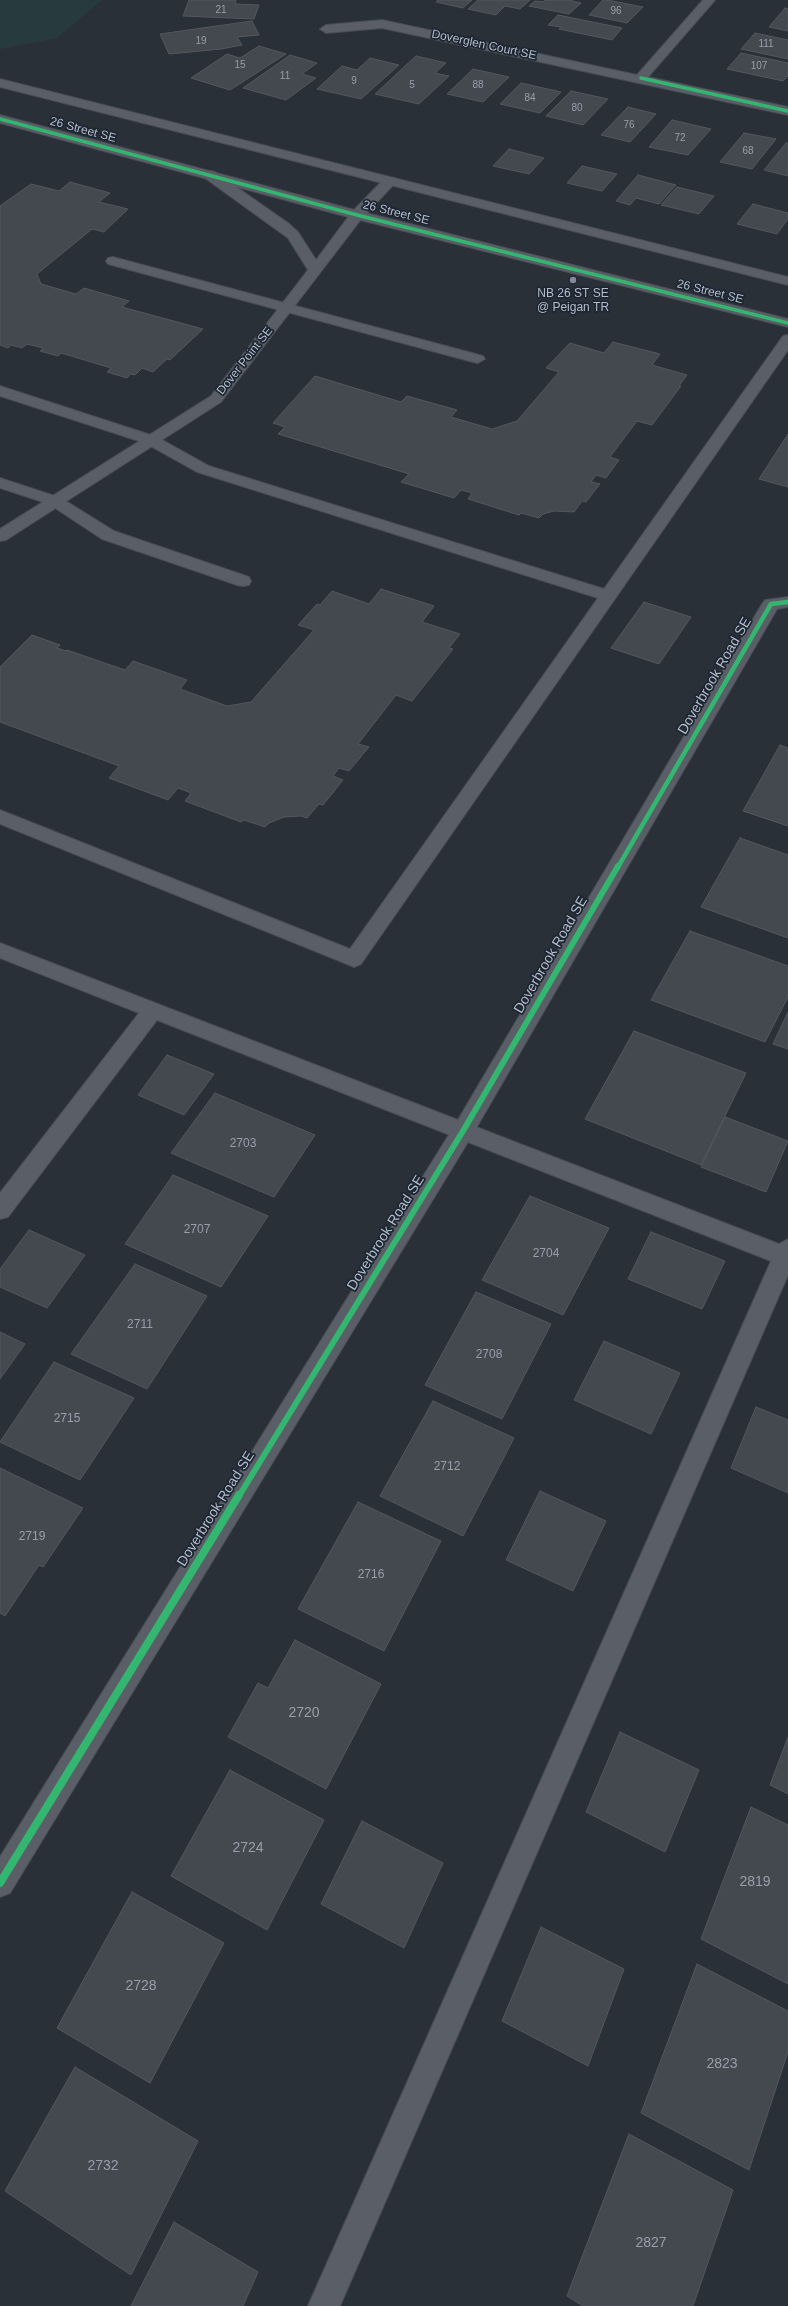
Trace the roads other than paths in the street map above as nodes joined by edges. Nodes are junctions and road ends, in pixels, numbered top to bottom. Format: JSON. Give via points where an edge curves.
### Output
{"nodes":[{"id":1,"x":709,"y":0,"type":"edge"},
{"id":2,"x":326,"y":29,"type":"dead end"},
{"id":3,"x":641,"y":78,"type":"junction"},
{"id":4,"x":0,"y":83,"type":"edge"},
{"id":5,"x":788,"y":111,"type":"edge"},
{"id":6,"x":0,"y":119,"type":"edge"},
{"id":7,"x":210,"y":176,"type":"junction"},
{"id":8,"x":390,"y":181,"type":"junction"},
{"id":9,"x":357,"y":215,"type":"junction"},
{"id":10,"x":113,"y":260,"type":"dead end"},
{"id":11,"x":315,"y":270,"type":"junction"},
{"id":12,"x":788,"y":281,"type":"edge"},
{"id":13,"x":287,"y":307,"type":"junction"},
{"id":14,"x":788,"y":323,"type":"edge"},
{"id":15,"x":788,"y":339,"type":"edge"},
{"id":16,"x":478,"y":359,"type":"dead end"},
{"id":17,"x":0,"y":392,"type":"edge"},
{"id":18,"x":151,"y":440,"type":"junction"},
{"id":19,"x":0,"y":483,"type":"edge"},
{"id":20,"x":55,"y":502,"type":"junction"},
{"id":21,"x":0,"y":536,"type":"edge"},
{"id":22,"x":243,"y":581,"type":"dead end"},
{"id":23,"x":608,"y":596,"type":"junction"},
{"id":24,"x":788,"y":602,"type":"edge"},
{"id":25,"x":0,"y":817,"type":"edge"},
{"id":26,"x":0,"y":950,"type":"edge"},
{"id":27,"x":154,"y":1010,"type":"junction"},
{"id":28,"x":463,"y":1131,"type":"junction"},
{"id":29,"x":0,"y":1210,"type":"edge"},
{"id":30,"x":786,"y":1253,"type":"edge"},
{"id":31,"x":0,"y":1883,"type":"edge"},
{"id":32,"x":324,"y":2306,"type":"edge"}],
"edges":[{"from":1,"to":3,"type":"street"},
{"from":2,"to":3,"type":"street","name":"Doverglen Court SE","via":[[382,24]]},
{"from":3,"to":5,"type":"street","name":"Doverglen Court SE"},
{"from":4,"to":8,"type":"street","name":"26 Street SE"},
{"from":6,"to":7,"type":"street","name":"26 Street SE"},
{"from":7,"to":9,"type":"street","name":"26 Street SE"},
{"from":7,"to":11,"type":"street","via":[[283,226],[293,235]]},
{"from":8,"to":9,"type":"street","name":"Dover Point SE"},
{"from":8,"to":12,"type":"street","name":"26 Street SE"},
{"from":9,"to":11,"type":"street","name":"Dover Point SE"},
{"from":9,"to":14,"type":"street","name":"26 Street SE"},
{"from":10,"to":13,"type":"street"},
{"from":11,"to":13,"type":"street","name":"Dover Point SE"},
{"from":13,"to":16,"type":"street"},
{"from":13,"to":18,"type":"street","name":"Dover Point SE","via":[[216,398]]},
{"from":15,"to":23,"type":"street"},
{"from":17,"to":18,"type":"street"},
{"from":18,"to":20,"type":"street","name":"Dover Point SE"},
{"from":18,"to":23,"type":"street","via":[[203,469]]},
{"from":19,"to":20,"type":"street"},
{"from":20,"to":21,"type":"street","name":"Dover Point SE"},
{"from":20,"to":22,"type":"street","via":[[108,535]]},
{"from":23,"to":25,"type":"street","via":[[354,959]]},
{"from":24,"to":28,"type":"street","name":"Doverbrook Road SE","via":[[771,604]]},
{"from":26,"to":27,"type":"street"},
{"from":27,"to":28,"type":"street"},
{"from":27,"to":29,"type":"street"},
{"from":28,"to":30,"type":"street"},
{"from":28,"to":31,"type":"street","name":"Doverbrook Road SE"},
{"from":30,"to":32,"type":"street"}]}
